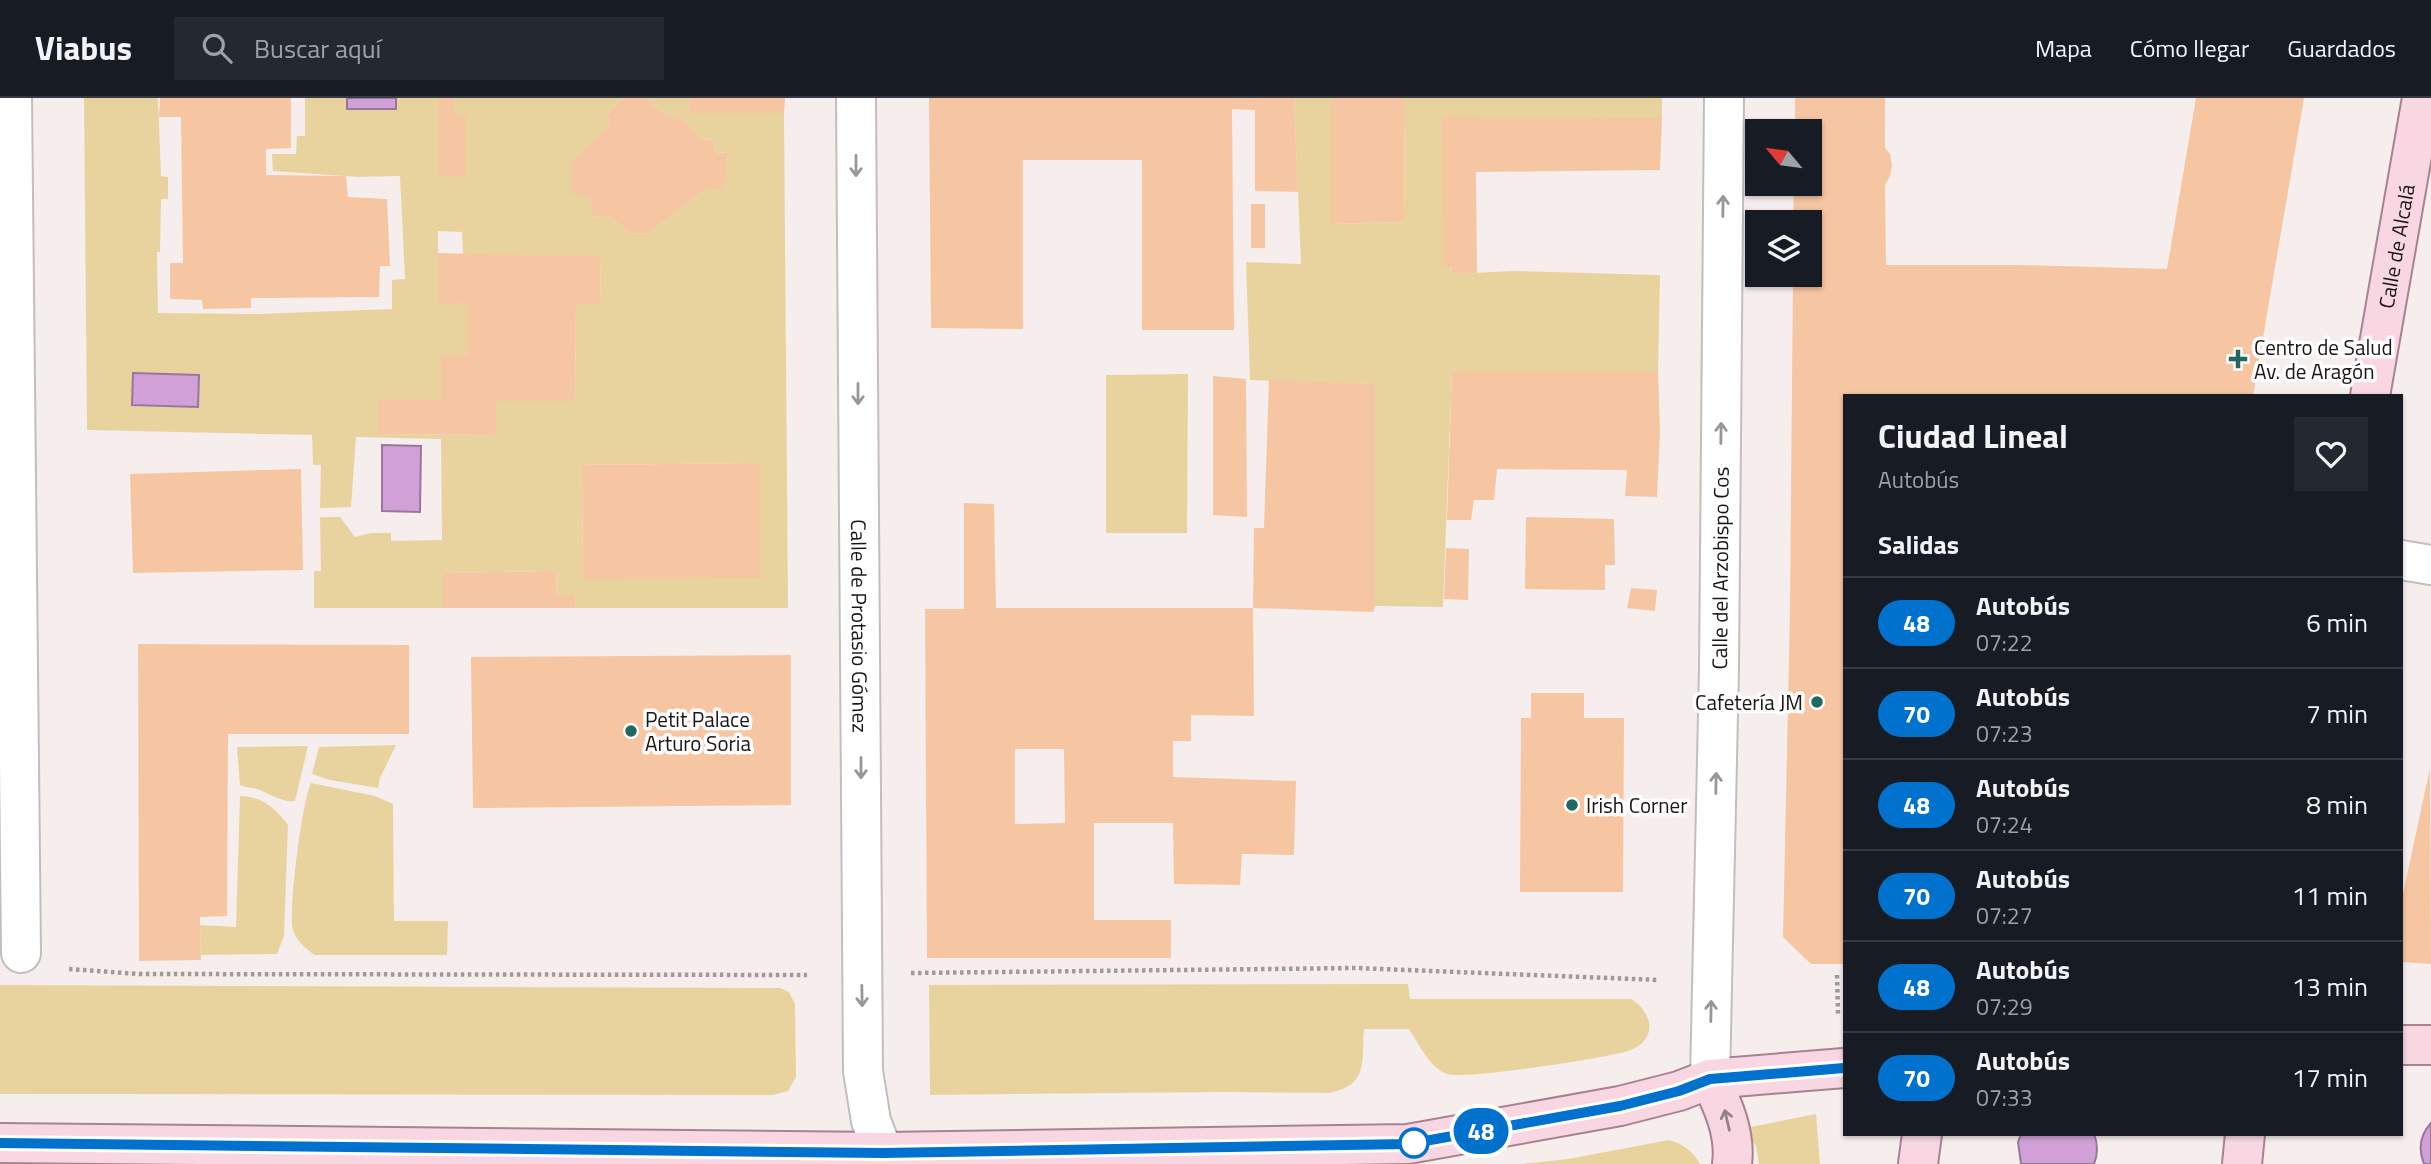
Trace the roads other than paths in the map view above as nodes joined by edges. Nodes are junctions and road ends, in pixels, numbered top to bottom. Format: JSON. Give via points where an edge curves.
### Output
{"nodes":[{"id":1,"x":12,"y":98,"type":"edge"},
{"id":2,"x":856,"y":98,"type":"edge"},
{"id":3,"x":1724,"y":98,"type":"edge"},
{"id":4,"x":2423,"y":118,"type":"edge"},
{"id":5,"x":2370,"y":394,"type":"edge"},
{"id":6,"x":2403,"y":561,"type":"edge"},
{"id":7,"x":2431,"y":565,"type":"edge"},
{"id":8,"x":21,"y":953,"type":"dead end"},
{"id":9,"x":2403,"y":1045,"type":"edge"},
{"id":10,"x":2431,"y":1045,"type":"edge"},
{"id":11,"x":1843,"y":1068,"type":"edge"},
{"id":12,"x":1710,"y":1079,"type":"junction"},
{"id":13,"x":1922,"y":1136,"type":"edge"},
{"id":14,"x":2245,"y":1136,"type":"edge"},
{"id":15,"x":0,"y":1143,"type":"edge"},
{"id":16,"x":883,"y":1153,"type":"junction"},
{"id":17,"x":1732,"y":1164,"type":"edge"},
{"id":18,"x":1918,"y":1164,"type":"edge"},
{"id":19,"x":2242,"y":1164,"type":"edge"}],
"edges":[{"from":1,"to":8,"type":"street"},
{"from":2,"to":16,"type":"street","name":"Calle de Protasio Gómez","one_way":true,"via":[[863,1071]]},
{"from":12,"to":3,"type":"street","name":"Calle del Arzobispo Cos","one_way":true,"via":[[1720,635]]},
{"from":4,"to":5,"type":"main road","name":"Calle de Alcalá"},
{"from":6,"to":7,"type":"street"},
{"from":9,"to":10,"type":"main road"},
{"from":11,"to":12,"type":"main road"},
{"from":12,"to":16,"type":"main road","via":[[1620,1106],[1408,1144]]},
{"from":17,"to":12,"type":"main road","one_way":true,"via":[[1726,1111]]},
{"from":13,"to":18,"type":"main road"},
{"from":14,"to":19,"type":"main road"},
{"from":15,"to":16,"type":"main road"}]}
